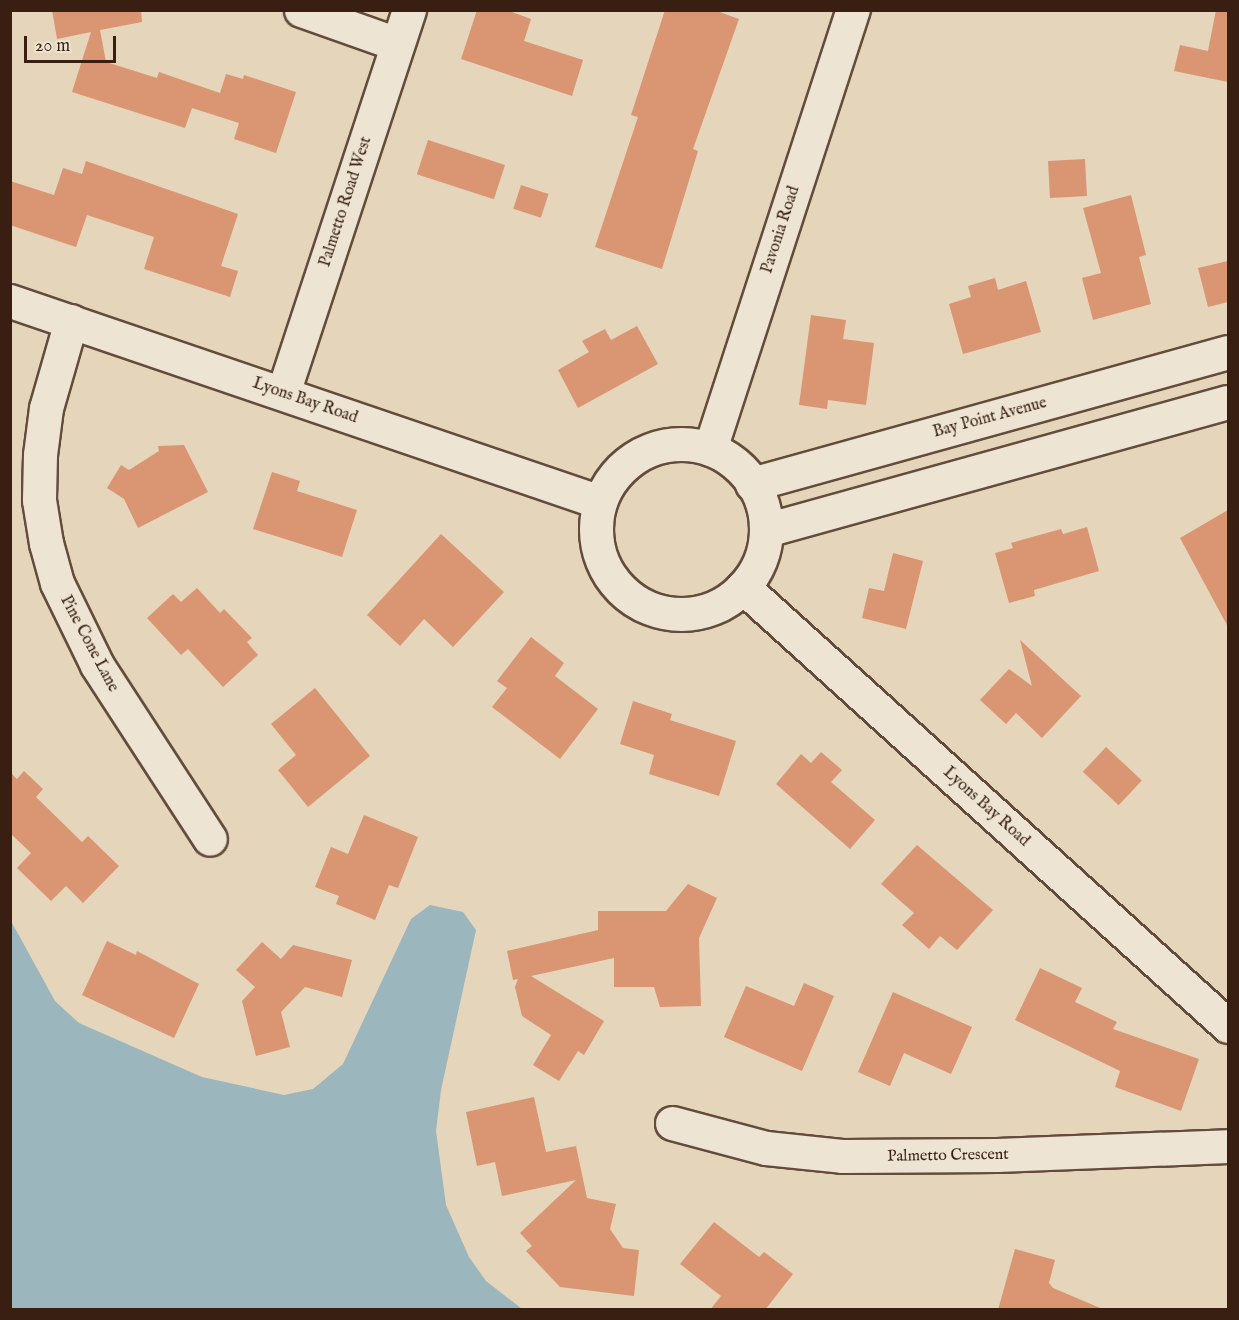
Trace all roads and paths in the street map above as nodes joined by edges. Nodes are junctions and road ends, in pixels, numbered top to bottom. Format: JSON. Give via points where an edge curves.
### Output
{"nodes":[{"id":1,"x":301,"y":10,"type":"edge"},
{"id":2,"x":409,"y":10,"type":"edge"},
{"id":3,"x":853,"y":10,"type":"edge"},
{"id":4,"x":397,"y":44,"type":"junction"},
{"id":5,"x":10,"y":301,"type":"edge"},
{"id":6,"x":71,"y":321,"type":"junction"},
{"id":7,"x":1228,"y":352,"type":"edge"},
{"id":8,"x":283,"y":393,"type":"junction"},
{"id":9,"x":1228,"y":402,"type":"edge"},
{"id":10,"x":710,"y":449,"type":"junction"},
{"id":11,"x":752,"y":484,"type":"junction"},
{"id":12,"x":600,"y":502,"type":"junction"},
{"id":13,"x":766,"y":530,"type":"junction"},
{"id":14,"x":743,"y":587,"type":"junction"},
{"id":15,"x":210,"y":839,"type":"dead end"},
{"id":16,"x":1228,"y":1026,"type":"edge"},
{"id":17,"x":672,"y":1123,"type":"dead end"},
{"id":18,"x":1228,"y":1146,"type":"edge"}],
"edges":[{"from":1,"to":4,"type":"street"},
{"from":2,"to":4,"type":"street","name":"Palmetto Road West"},
{"from":3,"to":10,"type":"street","name":"Pavonia Road"},
{"from":4,"to":8,"type":"street","name":"Palmetto Road West"},
{"from":5,"to":6,"type":"street","name":"Lyons Bay Road"},
{"from":6,"to":8,"type":"street","name":"Lyons Bay Road"},
{"from":6,"to":15,"type":"street","name":"Pine Cone Lane","via":[[46,408],[40,455],[39,500],[46,543],[65,602],[97,665]]},
{"from":7,"to":11,"type":"street","name":"Bay Point Avenue"},
{"from":8,"to":12,"type":"street","name":"Lyons Bay Road"},
{"from":9,"to":13,"type":"street"},
{"from":10,"to":11,"type":"street","via":[[729,459]]},
{"from":10,"to":12,"type":"street","via":[[683,444],[640,455],[612,478]]},
{"from":11,"to":13,"type":"street"},
{"from":12,"to":14,"type":"street","via":[[595,528],[598,553],[609,577],[627,596],[649,609],[674,615],[699,613],[723,603]]},
{"from":13,"to":14,"type":"street","via":[[755,570]]},
{"from":14,"to":16,"type":"street","name":"Lyons Bay Road"},
{"from":17,"to":18,"type":"street","name":"Palmetto Crescent","via":[[766,1148],[842,1156],[998,1155]]}]}
